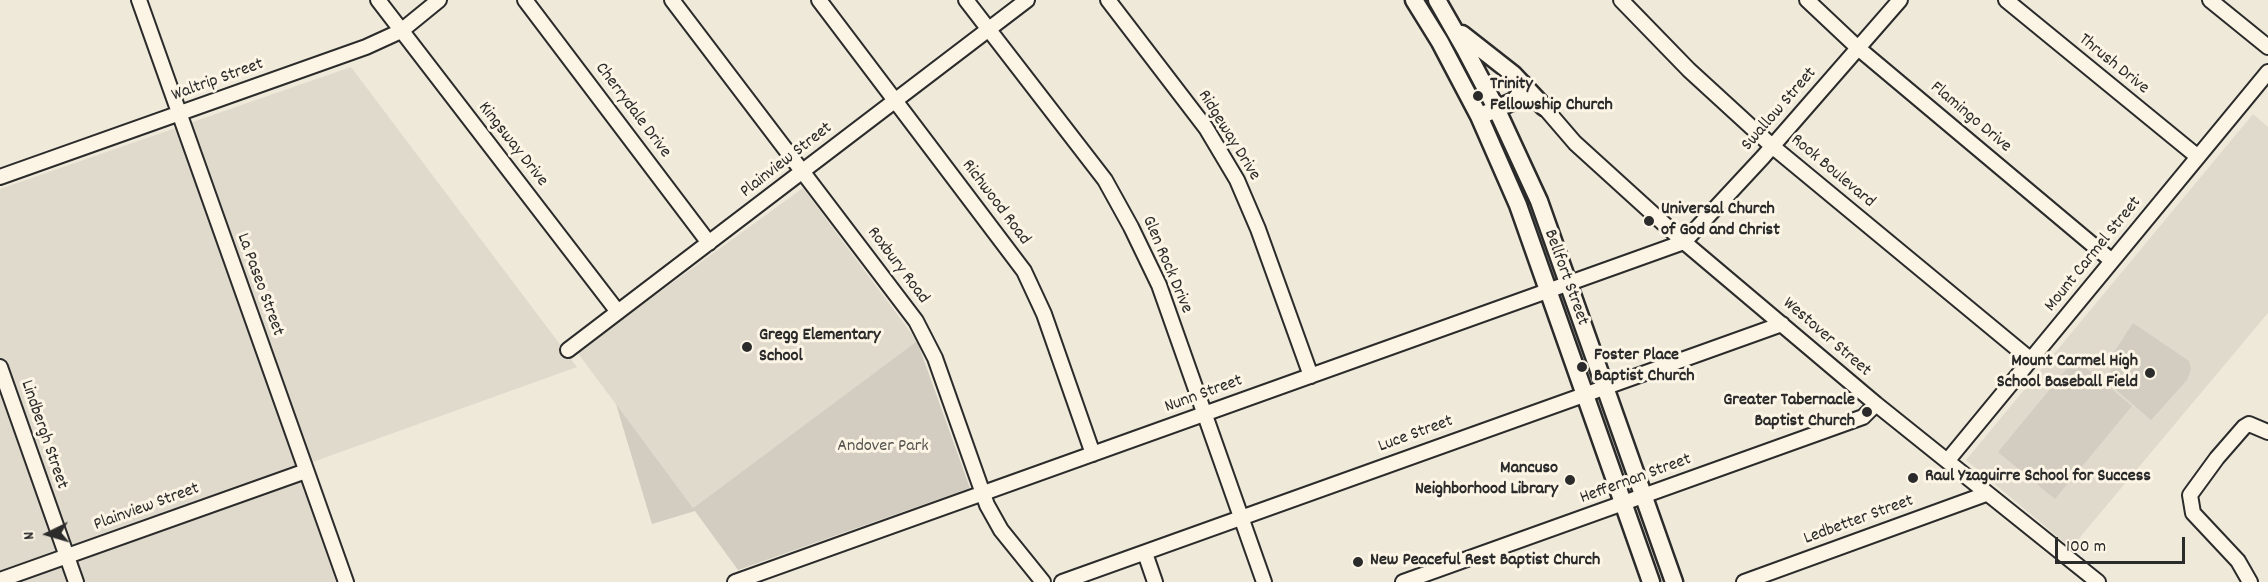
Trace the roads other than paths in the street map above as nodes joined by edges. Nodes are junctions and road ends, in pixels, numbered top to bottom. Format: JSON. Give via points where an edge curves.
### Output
{"nodes":[{"id":1,"x":139,"y":0,"type":"edge"},
{"id":2,"x":378,"y":0,"type":"edge"},
{"id":3,"x":439,"y":0,"type":"edge"},
{"id":4,"x":525,"y":0,"type":"edge"},
{"id":5,"x":672,"y":0,"type":"edge"},
{"id":6,"x":819,"y":0,"type":"edge"},
{"id":7,"x":966,"y":0,"type":"edge"},
{"id":8,"x":1027,"y":0,"type":"edge"},
{"id":9,"x":1108,"y":0,"type":"edge"},
{"id":10,"x":1414,"y":0,"type":"edge"},
{"id":11,"x":1437,"y":0,"type":"edge"},
{"id":12,"x":1621,"y":0,"type":"edge"},
{"id":13,"x":1807,"y":0,"type":"edge"},
{"id":14,"x":1900,"y":0,"type":"edge"},
{"id":15,"x":2006,"y":0,"type":"edge"},
{"id":16,"x":2210,"y":0,"type":"edge"},
{"id":17,"x":1449,"y":21,"type":"junction"},
{"id":18,"x":988,"y":29,"type":"junction"},
{"id":19,"x":401,"y":30,"type":"junction"},
{"id":20,"x":2268,"y":47,"type":"edge"},
{"id":21,"x":1858,"y":48,"type":"junction"},
{"id":22,"x":2268,"y":72,"type":"edge"},
{"id":23,"x":1523,"y":84,"type":"junction"},
{"id":24,"x":896,"y":99,"type":"junction"},
{"id":25,"x":1514,"y":101,"type":"junction"},
{"id":26,"x":1544,"y":107,"type":"junction"},
{"id":27,"x":1496,"y":108,"type":"junction"},
{"id":28,"x":178,"y":115,"type":"junction"},
{"id":29,"x":1479,"y":116,"type":"junction"},
{"id":30,"x":1772,"y":146,"type":"junction"},
{"id":31,"x":2198,"y":157,"type":"junction"},
{"id":32,"x":803,"y":172,"type":"junction"},
{"id":33,"x":0,"y":177,"type":"edge"},
{"id":34,"x":1684,"y":242,"type":"junction"},
{"id":35,"x":709,"y":243,"type":"junction"},
{"id":36,"x":2112,"y":261,"type":"junction"},
{"id":37,"x":1569,"y":284,"type":"junction"},
{"id":38,"x":1550,"y":290,"type":"junction"},
{"id":39,"x":618,"y":312,"type":"junction"},
{"id":40,"x":1782,"y":324,"type":"junction"},
{"id":41,"x":568,"y":350,"type":"dead end"},
{"id":42,"x":2031,"y":360,"type":"junction"},
{"id":43,"x":0,"y":367,"type":"edge"},
{"id":44,"x":1311,"y":376,"type":"junction"},
{"id":45,"x":1605,"y":389,"type":"junction"},
{"id":46,"x":1585,"y":395,"type":"junction"},
{"id":47,"x":1876,"y":404,"type":"junction"},
{"id":48,"x":1204,"y":414,"type":"junction"},
{"id":49,"x":2268,"y":432,"type":"edge"},
{"id":50,"x":1093,"y":454,"type":"junction"},
{"id":51,"x":1948,"y":460,"type":"junction"},
{"id":52,"x":306,"y":471,"type":"junction"},
{"id":53,"x":984,"y":493,"type":"junction"},
{"id":54,"x":1986,"y":494,"type":"junction"},
{"id":55,"x":1643,"y":497,"type":"junction"},
{"id":56,"x":1623,"y":504,"type":"junction"},
{"id":57,"x":1242,"y":517,"type":"junction"},
{"id":58,"x":1145,"y":553,"type":"junction"},
{"id":59,"x":67,"y":557,"type":"junction"},
{"id":60,"x":2083,"y":578,"type":"edge"},
{"id":61,"x":0,"y":580,"type":"edge"},
{"id":62,"x":742,"y":581,"type":"edge"},
{"id":63,"x":76,"y":582,"type":"edge"},
{"id":64,"x":346,"y":582,"type":"edge"},
{"id":65,"x":1043,"y":582,"type":"edge"},
{"id":66,"x":1062,"y":582,"type":"edge"},
{"id":67,"x":1155,"y":582,"type":"edge"},
{"id":68,"x":1264,"y":582,"type":"edge"},
{"id":69,"x":1403,"y":582,"type":"edge"},
{"id":70,"x":1651,"y":582,"type":"edge"},
{"id":71,"x":1674,"y":582,"type":"edge"},
{"id":72,"x":1744,"y":582,"type":"edge"},
{"id":73,"x":2098,"y":582,"type":"edge"},
{"id":74,"x":2250,"y":582,"type":"edge"}],
"edges":[{"from":1,"to":28,"type":"street","name":"La Paseo Street"},
{"from":2,"to":19,"type":"street","name":"Kingsway Drive"},
{"from":3,"to":19,"type":"street","name":"Waltrip Street"},
{"from":4,"to":35,"type":"street","name":"Cherrydale Drive"},
{"from":5,"to":32,"type":"street","name":"Roxbury Road"},
{"from":6,"to":24,"type":"street","name":"Richwood Road"},
{"from":7,"to":18,"type":"street","name":"Glen Rock Drive"},
{"from":8,"to":18,"type":"street","name":"Plainview Street"},
{"from":9,"to":44,"type":"street","name":"Ridgeway Drive","via":[[1206,128],[1238,180]]},
{"from":10,"to":29,"type":"main road","name":"Bellfort Street"},
{"from":11,"to":17,"type":"main road","name":"Bellfort Street"},
{"from":12,"to":30,"type":"street","name":"Rook Boulevard","via":[[1689,70]]},
{"from":13,"to":21,"type":"street","name":"Flamingo Drive"},
{"from":14,"to":21,"type":"street","name":"Swallow Street"},
{"from":15,"to":31,"type":"street","name":"Thrush Drive"},
{"from":16,"to":20,"type":"street"},
{"from":17,"to":23,"type":"main road"},
{"from":17,"to":27,"type":"main road","name":"Bellfort Street"},
{"from":18,"to":24,"type":"street","name":"Plainview Street"},
{"from":18,"to":48,"type":"street","name":"Glen Rock Drive","via":[[1105,180],[1159,285]]},
{"from":19,"to":28,"type":"street","name":"Waltrip Street","via":[[366,47]]},
{"from":19,"to":39,"type":"street","name":"Kingsway Drive"},
{"from":21,"to":30,"type":"street","name":"Swallow Street"},
{"from":21,"to":36,"type":"street","name":"Flamingo Drive"},
{"from":22,"to":31,"type":"street","name":"Mount Carmel Street"},
{"from":23,"to":25,"type":"main road"},
{"from":23,"to":26,"type":"main road"},
{"from":24,"to":32,"type":"street","name":"Plainview Street"},
{"from":24,"to":50,"type":"street","name":"Richwood Road","via":[[1024,271],[1044,314]]},
{"from":25,"to":26,"type":"main road","via":[[1531,101]]},
{"from":25,"to":27,"type":"main road"},
{"from":26,"to":34,"type":"street","name":"Westover Street","via":[[1575,143]]},
{"from":27,"to":29,"type":"main road"},
{"from":27,"to":37,"type":"main road","name":"Bellfort Street","via":[[1539,201]]},
{"from":28,"to":33,"type":"street","name":"Waltrip Street"},
{"from":28,"to":52,"type":"street","name":"La Paseo Street"},
{"from":29,"to":38,"type":"main road","name":"Bellfort Street"},
{"from":30,"to":34,"type":"street","name":"Swallow Street"},
{"from":30,"to":42,"type":"street","name":"Rook Boulevard"},
{"from":31,"to":36,"type":"street","name":"Mount Carmel Street"},
{"from":32,"to":35,"type":"street","name":"Plainview Street"},
{"from":32,"to":53,"type":"street","name":"Roxbury Road","via":[[916,321],[935,358]]},
{"from":34,"to":37,"type":"street","name":"Nunn Street"},
{"from":34,"to":40,"type":"street","name":"Westover Street"},
{"from":35,"to":39,"type":"street","name":"Plainview Street"},
{"from":36,"to":42,"type":"street","name":"Mount Carmel Street"},
{"from":37,"to":38,"type":"street","name":"Nunn Street"},
{"from":37,"to":45,"type":"main road","name":"Bellfort Street"},
{"from":38,"to":44,"type":"street","name":"Nunn Street"},
{"from":38,"to":46,"type":"main road","name":"Bellfort Street"},
{"from":39,"to":41,"type":"street","name":"Plainview Street"},
{"from":40,"to":45,"type":"street","name":"Luce Street"},
{"from":40,"to":47,"type":"street","name":"Westover Street"},
{"from":42,"to":51,"type":"street","name":"Mount Carmel Street"},
{"from":43,"to":59,"type":"street","name":"Lindbergh Street"},
{"from":44,"to":48,"type":"street","name":"Nunn Street"},
{"from":45,"to":46,"type":"street","name":"Luce Street"},
{"from":45,"to":55,"type":"main road","name":"Bellfort Street"},
{"from":46,"to":56,"type":"main road","name":"Bellfort Street"},
{"from":46,"to":57,"type":"street","name":"Luce Street"},
{"from":47,"to":51,"type":"street","name":"Westover Street"},
{"from":47,"to":55,"type":"street","name":"Heffernan Street","via":[[1863,417]]},
{"from":48,"to":50,"type":"street","name":"Nunn Street"},
{"from":48,"to":57,"type":"street","name":"Glen Rock Drive"},
{"from":49,"to":74,"type":"street","via":[[2249,424],[2244,427],[2190,495],[2193,513],[2238,561]]},
{"from":50,"to":53,"type":"street","name":"Nunn Street"},
{"from":51,"to":54,"type":"street","name":"Westover Street"},
{"from":52,"to":59,"type":"street","name":"Plainview Street"},
{"from":52,"to":64,"type":"street","name":"La Paseo Street"},
{"from":53,"to":62,"type":"street","name":"Nunn Street"},
{"from":53,"to":65,"type":"street","name":"Roxbury Road","via":[[1000,530]]},
{"from":54,"to":60,"type":"street","name":"Westover Street"},
{"from":54,"to":72,"type":"street","name":"Ledbetter Street"},
{"from":55,"to":56,"type":"street","name":"Heffernan Street"},
{"from":55,"to":71,"type":"main road","name":"Bellfort Street"},
{"from":56,"to":69,"type":"street","name":"Heffernan Street"},
{"from":56,"to":70,"type":"main road","name":"Bellfort Street"},
{"from":57,"to":58,"type":"street","name":"Luce Street"},
{"from":57,"to":68,"type":"street","name":"Glen Rock Drive"},
{"from":58,"to":66,"type":"street","name":"Luce Street"},
{"from":58,"to":67,"type":"street"},
{"from":59,"to":61,"type":"street","name":"Plainview Street"},
{"from":59,"to":63,"type":"street","name":"Lindbergh Street"},
{"from":60,"to":73,"type":"street","name":"Westover Street"}]}
